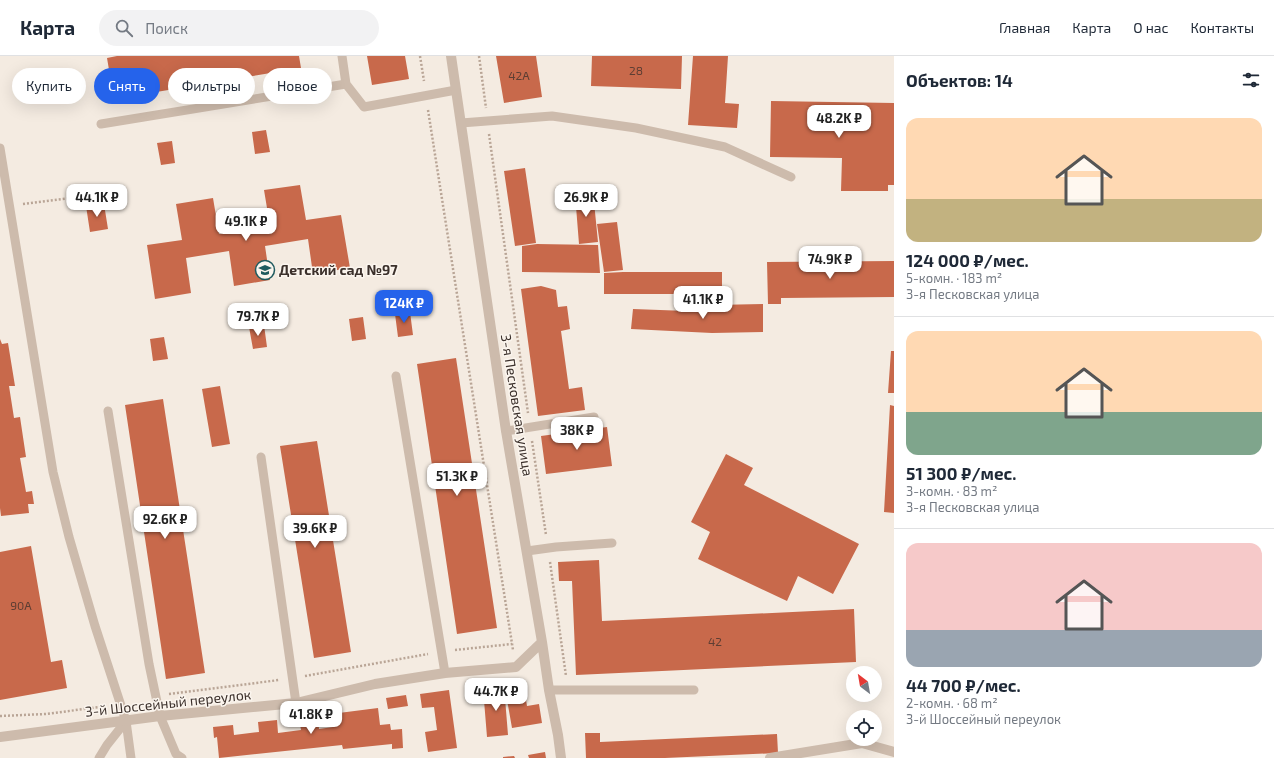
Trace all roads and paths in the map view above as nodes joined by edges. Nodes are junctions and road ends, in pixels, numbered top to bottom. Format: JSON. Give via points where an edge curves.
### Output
{"nodes":[{"id":1,"x":342,"y":56,"type":"edge"},
{"id":2,"x":420,"y":56,"type":"edge"},
{"id":3,"x":451,"y":56,"type":"edge"},
{"id":4,"x":479,"y":56,"type":"edge"},
{"id":5,"x":346,"y":84,"type":"junction"},
{"id":6,"x":425,"y":87,"type":"dead end"},
{"id":7,"x":456,"y":90,"type":"junction"},
{"id":8,"x":427,"y":103,"type":"dead end"},
{"id":9,"x":488,"y":121,"type":"junction"},
{"id":10,"x":461,"y":123,"type":"junction"},
{"id":11,"x":101,"y":124,"type":"dead end"},
{"id":12,"x":0,"y":148,"type":"edge"},
{"id":13,"x":791,"y":177,"type":"dead end"},
{"id":14,"x":118,"y":192,"type":"dead end"},
{"id":15,"x":10,"y":206,"type":"junction"},
{"id":16,"x":396,"y":376,"type":"dead end"},
{"id":17,"x":108,"y":411,"type":"dead end"},
{"id":18,"x":594,"y":417,"type":"dead end"},
{"id":19,"x":530,"y":427,"type":"junction"},
{"id":20,"x":506,"y":431,"type":"junction"},
{"id":21,"x":261,"y":457,"type":"dead end"},
{"id":22,"x":612,"y":543,"type":"dead end"},
{"id":23,"x":548,"y":548,"type":"junction"},
{"id":24,"x":527,"y":551,"type":"junction"},
{"id":25,"x":542,"y":642,"type":"junction"},
{"id":26,"x":512,"y":644,"type":"junction"},
{"id":27,"x":441,"y":651,"type":"junction"},
{"id":28,"x":516,"y":667,"type":"junction"},
{"id":29,"x":445,"y":673,"type":"junction"},
{"id":30,"x":292,"y":679,"type":"junction"},
{"id":31,"x":549,"y":690,"type":"junction"},
{"id":32,"x":568,"y":690,"type":"junction"},
{"id":33,"x":694,"y":690,"type":"dead end"},
{"id":34,"x":156,"y":696,"type":"junction"},
{"id":35,"x":296,"y":703,"type":"junction"},
{"id":36,"x":121,"y":704,"type":"junction"},
{"id":37,"x":0,"y":716,"type":"edge"},
{"id":38,"x":160,"y":716,"type":"junction"},
{"id":39,"x":126,"y":721,"type":"junction"},
{"id":40,"x":0,"y":736,"type":"edge"},
{"id":41,"x":894,"y":752,"type":"edge"},
{"id":42,"x":99,"y":758,"type":"edge"},
{"id":43,"x":132,"y":758,"type":"edge"},
{"id":44,"x":182,"y":758,"type":"edge"},
{"id":45,"x":561,"y":758,"type":"edge"},
{"id":46,"x":770,"y":758,"type":"edge"}],
"edges":[{"from":1,"to":5,"type":"lane"},
{"from":2,"to":6,"type":"path"},
{"from":3,"to":7,"type":"street","name":"3-я Песковская улица"},
{"from":4,"to":9,"type":"path"},
{"from":5,"to":7,"type":"lane","via":[[364,106]]},
{"from":5,"to":11,"type":"lane"},
{"from":7,"to":10,"type":"street","name":"3-я Песковская улица"},
{"from":8,"to":26,"type":"path"},
{"from":9,"to":10,"type":"lane"},
{"from":9,"to":13,"type":"lane","via":[[552,116],[636,128],[724,147]]},
{"from":9,"to":19,"type":"path"},
{"from":10,"to":20,"type":"street","name":"3-я Песковская улица"},
{"from":12,"to":15,"type":"lane"},
{"from":14,"to":15,"type":"path"},
{"from":15,"to":36,"type":"lane","via":[[53,472],[95,626]]},
{"from":16,"to":27,"type":"lane"},
{"from":17,"to":34,"type":"lane"},
{"from":18,"to":19,"type":"lane"},
{"from":19,"to":20,"type":"lane"},
{"from":19,"to":23,"type":"path"},
{"from":20,"to":24,"type":"street","name":"3-я Песковская улица"},
{"from":21,"to":30,"type":"lane"},
{"from":22,"to":23,"type":"lane"},
{"from":23,"to":24,"type":"lane"},
{"from":23,"to":32,"type":"path"},
{"from":24,"to":25,"type":"street","name":"3-я Песковская улица"},
{"from":25,"to":28,"type":"street"},
{"from":25,"to":31,"type":"street","name":"3-я Песковская улица"},
{"from":26,"to":27,"type":"path"},
{"from":26,"to":28,"type":"path"},
{"from":27,"to":29,"type":"lane"},
{"from":27,"to":30,"type":"path"},
{"from":28,"to":29,"type":"street","name":"3-й Шоссейный переулок"},
{"from":29,"to":35,"type":"street","name":"3-й Шоссейный переулок","via":[[375,684]]},
{"from":30,"to":34,"type":"path"},
{"from":30,"to":35,"type":"lane"},
{"from":31,"to":32,"type":"lane"},
{"from":31,"to":45,"type":"street","name":"3-я Песковская улица"},
{"from":32,"to":33,"type":"lane"},
{"from":34,"to":38,"type":"lane"},
{"from":35,"to":38,"type":"street","name":"3-й Шоссейный переулок"},
{"from":36,"to":37,"type":"path","via":[[46,714]]},
{"from":36,"to":39,"type":"lane"},
{"from":38,"to":39,"type":"street","name":"3-й Шоссейный переулок"},
{"from":38,"to":44,"type":"lane","via":[[176,754]]},
{"from":39,"to":40,"type":"street","name":"3-й Шоссейный переулок"},
{"from":39,"to":42,"type":"lane"},
{"from":39,"to":43,"type":"lane"},
{"from":41,"to":46,"type":"street","via":[[862,743]]}]}
